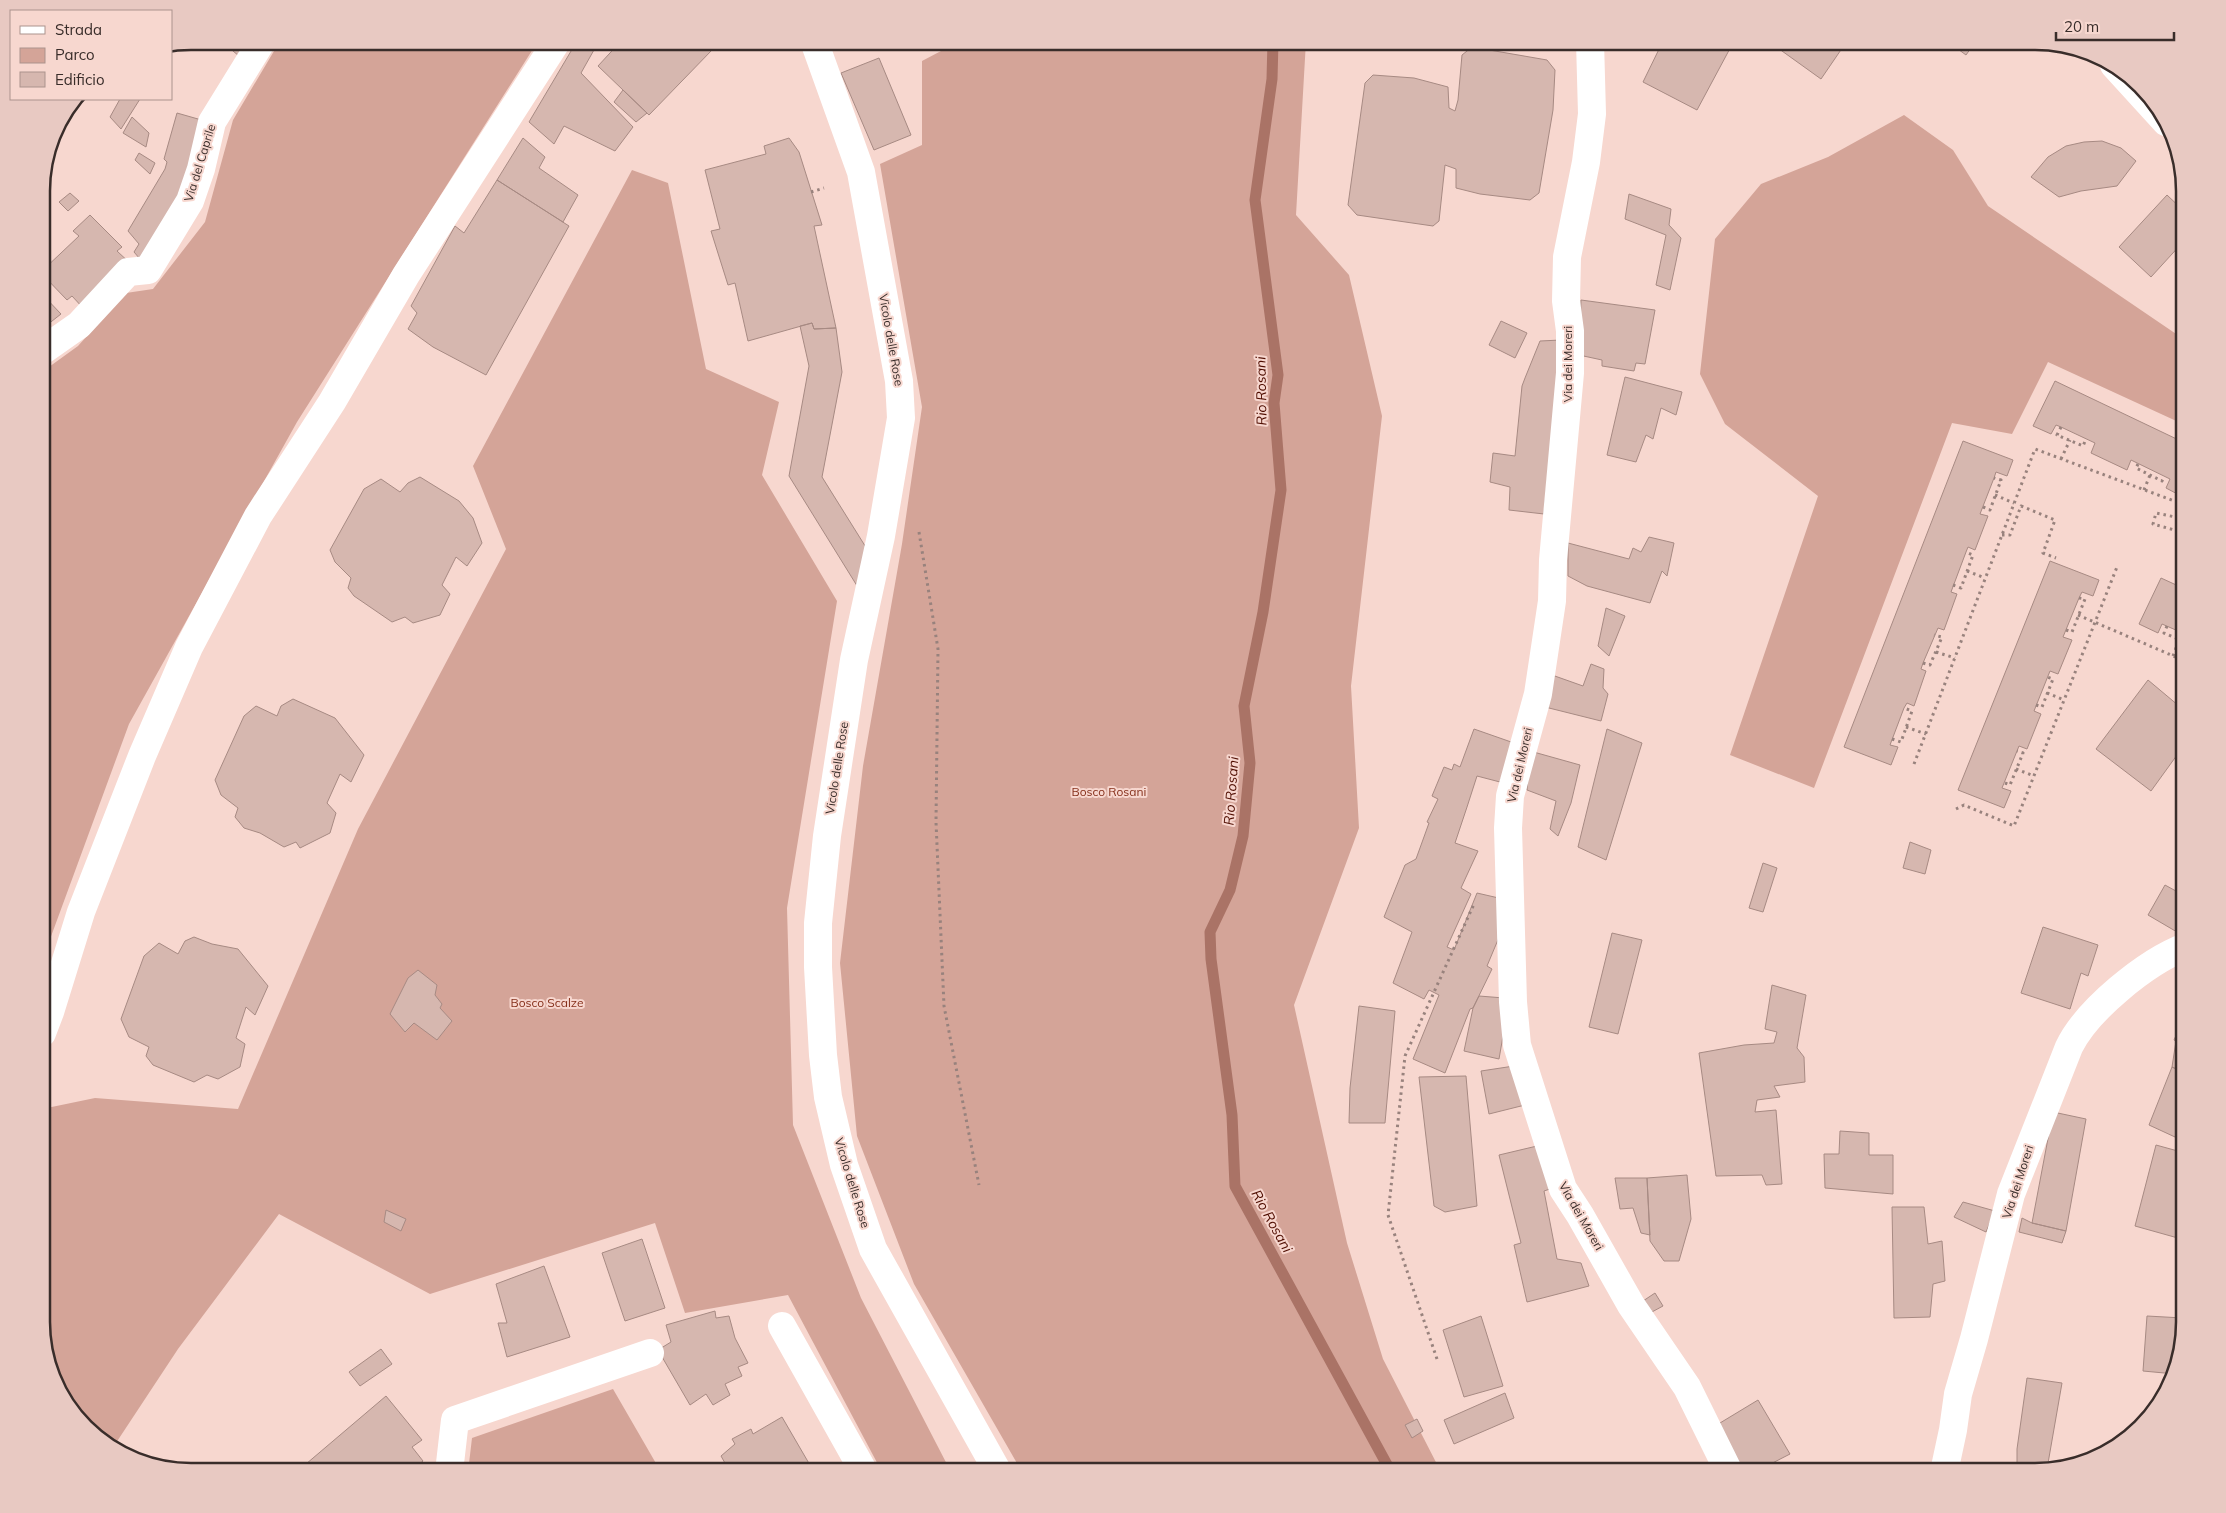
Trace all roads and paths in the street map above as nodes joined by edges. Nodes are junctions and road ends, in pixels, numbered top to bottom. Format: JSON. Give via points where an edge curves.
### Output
{"nodes":[{"id":1,"x":256,"y":50,"type":"edge"},
{"id":2,"x":551,"y":50,"type":"edge"},
{"id":3,"x":817,"y":50,"type":"edge"},
{"id":4,"x":1590,"y":50,"type":"edge"},
{"id":5,"x":824,"y":188,"type":"dead end"},
{"id":6,"x":812,"y":192,"type":"dead end"},
{"id":7,"x":50,"y":345,"type":"edge"},
{"id":8,"x":2061,"y":427,"type":"dead end"},
{"id":9,"x":2086,"y":439,"type":"dead end"},
{"id":10,"x":2070,"y":440,"type":"junction"},
{"id":11,"x":2061,"y":459,"type":"junction"},
{"id":12,"x":2138,"y":464,"type":"dead end"},
{"id":13,"x":2150,"y":475,"type":"junction"},
{"id":14,"x":2164,"y":476,"type":"dead end"},
{"id":15,"x":1994,"y":478,"type":"dead end"},
{"id":16,"x":2144,"y":490,"type":"junction"},
{"id":17,"x":1995,"y":495,"type":"junction"},
{"id":18,"x":2176,"y":502,"type":"edge"},
{"id":19,"x":2014,"y":503,"type":"junction"},
{"id":20,"x":1983,"y":507,"type":"dead end"},
{"id":21,"x":2176,"y":517,"type":"edge"},
{"id":22,"x":918,"y":524,"type":"dead end"},
{"id":23,"x":2176,"y":530,"type":"edge"},
{"id":24,"x":2002,"y":535,"type":"junction"},
{"id":25,"x":1966,"y":552,"type":"dead end"},
{"id":26,"x":2056,"y":558,"type":"dead end"},
{"id":27,"x":2117,"y":567,"type":"dead end"},
{"id":28,"x":1967,"y":571,"type":"junction"},
{"id":29,"x":1985,"y":578,"type":"junction"},
{"id":30,"x":1953,"y":585,"type":"dead end"},
{"id":31,"x":2079,"y":598,"type":"dead end"},
{"id":32,"x":2078,"y":616,"type":"junction"},
{"id":33,"x":2095,"y":622,"type":"junction"},
{"id":34,"x":2168,"y":626,"type":"dead end"},
{"id":35,"x":2066,"y":630,"type":"dead end"},
{"id":36,"x":1934,"y":635,"type":"dead end"},
{"id":37,"x":2176,"y":639,"type":"edge"},
{"id":38,"x":2176,"y":648,"type":"edge"},
{"id":39,"x":1936,"y":652,"type":"junction"},
{"id":40,"x":2173,"y":656,"type":"junction"},
{"id":41,"x":2176,"y":657,"type":"edge"},
{"id":42,"x":1954,"y":658,"type":"junction"},
{"id":43,"x":1923,"y":663,"type":"dead end"},
{"id":44,"x":2048,"y":677,"type":"dead end"},
{"id":45,"x":2047,"y":693,"type":"junction"},
{"id":46,"x":2064,"y":700,"type":"junction"},
{"id":47,"x":2036,"y":705,"type":"dead end"},
{"id":48,"x":1904,"y":708,"type":"dead end"},
{"id":49,"x":1906,"y":727,"type":"junction"},
{"id":50,"x":1926,"y":734,"type":"junction"},
{"id":51,"x":1892,"y":739,"type":"dead end"},
{"id":52,"x":2017,"y":752,"type":"dead end"},
{"id":53,"x":1914,"y":764,"type":"dead end"},
{"id":54,"x":2016,"y":769,"type":"junction"},
{"id":55,"x":2034,"y":776,"type":"junction"},
{"id":56,"x":2005,"y":783,"type":"dead end"},
{"id":57,"x":1956,"y":809,"type":"dead end"},
{"id":58,"x":1475,"y":901,"type":"dead end"},
{"id":59,"x":2176,"y":951,"type":"edge"},
{"id":60,"x":50,"y":1012,"type":"edge"},
{"id":61,"x":979,"y":1184,"type":"dead end"},
{"id":62,"x":782,"y":1326,"type":"dead end"},
{"id":63,"x":650,"y":1353,"type":"dead end"},
{"id":64,"x":1437,"y":1359,"type":"dead end"},
{"id":65,"x":450,"y":1463,"type":"edge"},
{"id":66,"x":859,"y":1463,"type":"edge"},
{"id":67,"x":993,"y":1463,"type":"edge"},
{"id":68,"x":1724,"y":1463,"type":"edge"},
{"id":69,"x":1946,"y":1463,"type":"edge"}],
"edges":[{"from":1,"to":7,"type":"street","name":"Via del Caprile","via":[[212,122],[190,201],[148,270],[128,272],[79,325]]},
{"from":2,"to":60,"type":"street","via":[[426,242],[332,402],[258,516],[188,647],[85,902]]},
{"from":3,"to":67,"type":"street","name":"Vicolo delle Rose","via":[[861,172],[899,381],[901,418],[881,536],[854,660],[827,836],[818,923],[818,967],[828,1097],[844,1165],[873,1249]]},
{"from":4,"to":68,"type":"street","name":"Via dei Moreri","via":[[1592,114],[1567,257],[1570,372],[1552,601],[1538,694],[1510,796],[1508,828],[1517,1045],[1563,1189],[1631,1305],[1686,1387]]},
{"from":5,"to":6,"type":"path"},
{"from":8,"to":10,"type":"path","via":[[2058,434]]},
{"from":9,"to":10,"type":"path","via":[[2083,446]]},
{"from":10,"to":11,"type":"path"},
{"from":11,"to":16,"type":"path"},
{"from":11,"to":19,"type":"path","via":[[2035,449]]},
{"from":12,"to":13,"type":"path","via":[[2136,468]]},
{"from":13,"to":14,"type":"path","via":[[2162,480]]},
{"from":13,"to":16,"type":"path"},
{"from":15,"to":17,"type":"path","via":[[2001,480]]},
{"from":16,"to":18,"type":"path"},
{"from":17,"to":19,"type":"path"},
{"from":17,"to":20,"type":"path","via":[[1990,510]]},
{"from":19,"to":24,"type":"path"},
{"from":21,"to":23,"type":"path","via":[[2156,513],[2153,524]]},
{"from":22,"to":61,"type":"path","via":[[938,649],[936,822],[944,1006]]},
{"from":24,"to":26,"type":"path","via":[[2010,535],[2021,506],[2055,520],[2043,552]]},
{"from":24,"to":29,"type":"path"},
{"from":25,"to":28,"type":"path","via":[[1973,555]]},
{"from":27,"to":33,"type":"path"},
{"from":28,"to":29,"type":"path"},
{"from":28,"to":30,"type":"path","via":[[1961,588]]},
{"from":29,"to":42,"type":"path"},
{"from":31,"to":32,"type":"path","via":[[2085,600]]},
{"from":32,"to":33,"type":"path"},
{"from":32,"to":35,"type":"path","via":[[2072,632]]},
{"from":33,"to":40,"type":"path"},
{"from":33,"to":46,"type":"path"},
{"from":34,"to":37,"type":"path","via":[[2164,633]]},
{"from":36,"to":39,"type":"path","via":[[1942,637]]},
{"from":38,"to":40,"type":"path"},
{"from":39,"to":42,"type":"path"},
{"from":39,"to":43,"type":"path","via":[[1930,665]]},
{"from":40,"to":41,"type":"path"},
{"from":42,"to":50,"type":"path"},
{"from":44,"to":45,"type":"path","via":[[2053,679]]},
{"from":45,"to":46,"type":"path"},
{"from":45,"to":47,"type":"path","via":[[2042,707]]},
{"from":46,"to":55,"type":"path"},
{"from":48,"to":49,"type":"path","via":[[1912,711]]},
{"from":49,"to":50,"type":"path"},
{"from":49,"to":51,"type":"path","via":[[1901,742]]},
{"from":50,"to":53,"type":"path"},
{"from":52,"to":54,"type":"path","via":[[2023,753]]},
{"from":54,"to":55,"type":"path"},
{"from":54,"to":56,"type":"path","via":[[2010,785]]},
{"from":55,"to":57,"type":"path","via":[[2014,826],[1964,805]]},
{"from":58,"to":64,"type":"path","via":[[1405,1056],[1388,1215]]},
{"from":59,"to":69,"type":"street","name":"Via dei Moreri","via":[[2151,963],[2090,1016],[2069,1047],[2011,1194],[1958,1394]]},
{"from":62,"to":66,"type":"street"},
{"from":63,"to":65,"type":"street","via":[[455,1420]]}]}
